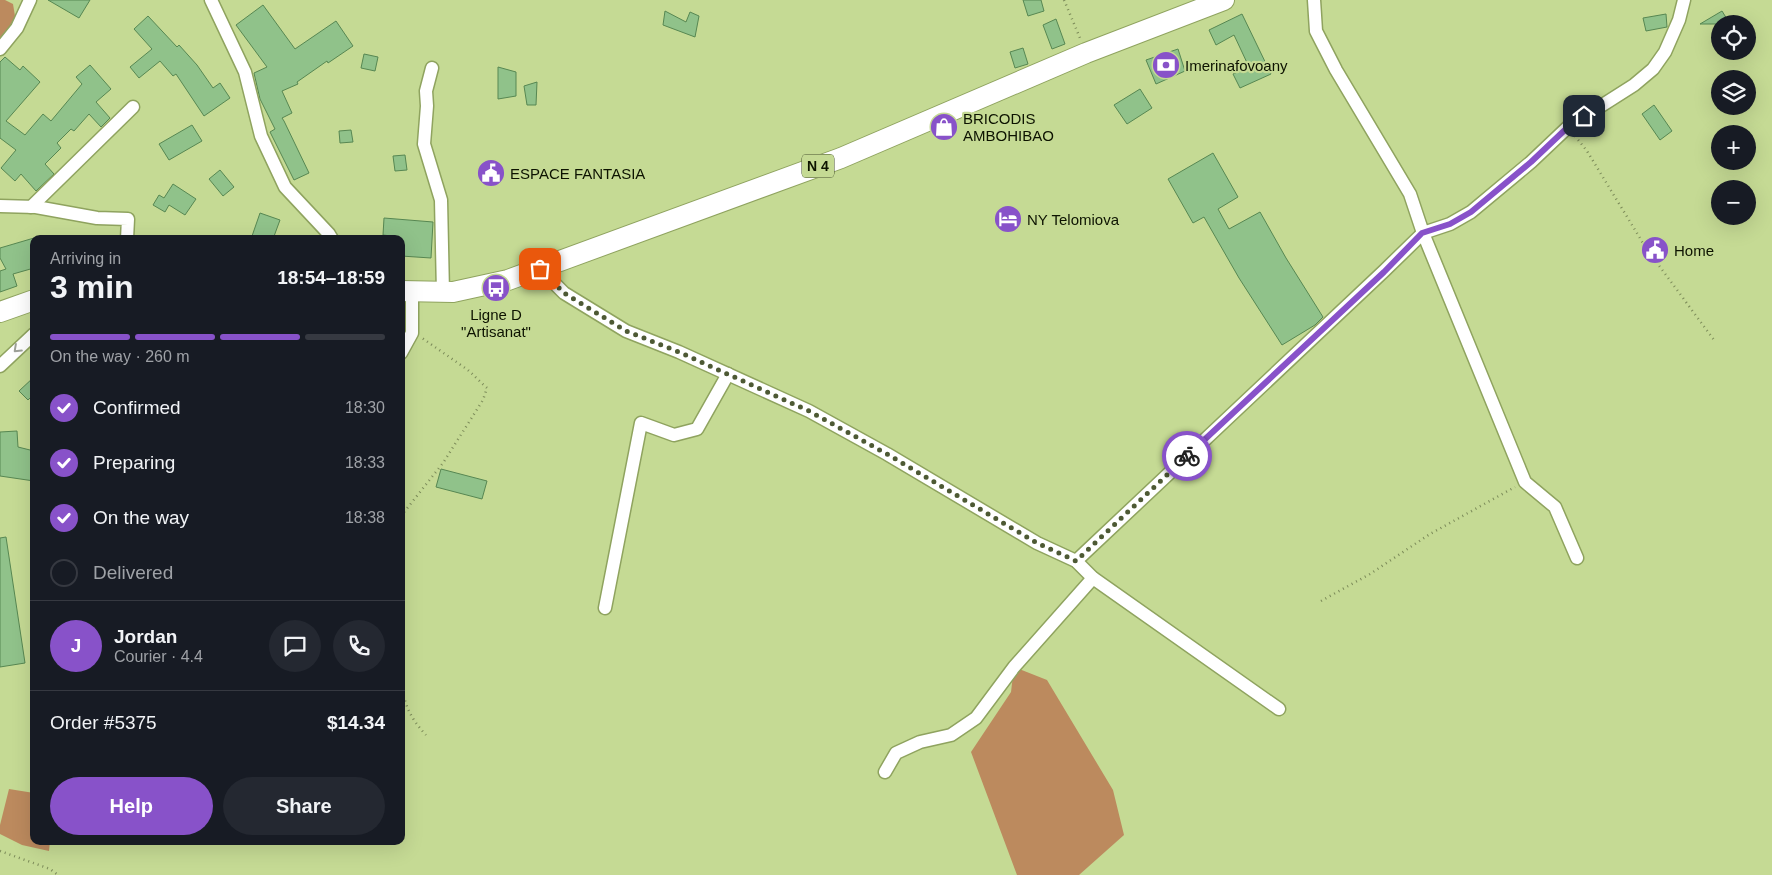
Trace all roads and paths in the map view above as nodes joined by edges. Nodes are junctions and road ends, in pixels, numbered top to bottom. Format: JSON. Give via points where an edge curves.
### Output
{"nodes":[{"id":1,"x":30,"y":0,"type":"edge"},
{"id":2,"x":211,"y":0,"type":"edge"},
{"id":3,"x":1064,"y":0,"type":"edge"},
{"id":4,"x":1224,"y":0,"type":"edge"},
{"id":5,"x":1314,"y":0,"type":"edge"},
{"id":6,"x":1684,"y":0,"type":"edge"},
{"id":7,"x":0,"y":49,"type":"edge"},
{"id":8,"x":1086,"y":52,"type":"junction"},
{"id":9,"x":432,"y":68,"type":"dead end"},
{"id":10,"x":133,"y":107,"type":"dead end"},
{"id":11,"x":1568,"y":127,"type":"junction"},
{"id":12,"x":0,"y":206,"type":"edge"},
{"id":13,"x":31,"y":208,"type":"junction"},
{"id":14,"x":1422,"y":233,"type":"junction"},
{"id":15,"x":126,"y":235,"type":"edge"},
{"id":16,"x":330,"y":235,"type":"edge"},
{"id":17,"x":540,"y":269,"type":"junction"},
{"id":18,"x":407,"y":291,"type":"edge"},
{"id":19,"x":443,"y":293,"type":"junction"},
{"id":20,"x":30,"y":301,"type":"edge"},
{"id":21,"x":0,"y":312,"type":"edge"},
{"id":22,"x":412,"y":333,"type":"junction"},
{"id":23,"x":30,"y":338,"type":"edge"},
{"id":24,"x":1714,"y":340,"type":"dead end"},
{"id":25,"x":405,"y":346,"type":"edge"},
{"id":26,"x":0,"y":366,"type":"edge"},
{"id":27,"x":728,"y":374,"type":"junction"},
{"id":28,"x":1525,"y":482,"type":"junction"},
{"id":29,"x":405,"y":511,"type":"edge"},
{"id":30,"x":1577,"y":558,"type":"dead end"},
{"id":31,"x":1076,"y":561,"type":"junction"},
{"id":32,"x":1093,"y":578,"type":"junction"},
{"id":33,"x":1321,"y":601,"type":"dead end"},
{"id":34,"x":605,"y":608,"type":"dead end"},
{"id":35,"x":405,"y":700,"type":"edge"},
{"id":36,"x":1279,"y":709,"type":"dead end"},
{"id":37,"x":426,"y":735,"type":"dead end"},
{"id":38,"x":885,"y":772,"type":"dead end"},
{"id":39,"x":0,"y":851,"type":"edge"},
{"id":40,"x":58,"y":875,"type":"edge"}],
"edges":[{"from":1,"to":7,"type":"street","via":[[17,28]]},
{"from":2,"to":16,"type":"street","via":[[245,72],[261,136],[281,178],[292,196]]},
{"from":3,"to":8,"type":"path"},
{"from":4,"to":8,"type":"main road","number":"N 4"},
{"from":5,"to":14,"type":"street","via":[[1316,31],[1410,194]]},
{"from":6,"to":11,"type":"street","via":[[1665,52],[1653,69],[1634,85]]},
{"from":8,"to":17,"type":"main road","number":"N 4","via":[[841,158]]},
{"from":9,"to":19,"type":"street","via":[[426,91],[424,144],[441,200]]},
{"from":10,"to":13,"type":"street"},
{"from":11,"to":14,"type":"street","via":[[1471,212],[1450,224]]},
{"from":11,"to":24,"type":"path","via":[[1587,151],[1646,248]]},
{"from":12,"to":13,"type":"street"},
{"from":13,"to":15,"type":"street","via":[[128,219]]},
{"from":14,"to":28,"type":"street"},
{"from":14,"to":31,"type":"street"},
{"from":17,"to":19,"type":"main road","number":"N 4","via":[[492,284]]},
{"from":17,"to":27,"type":"street","via":[[564,293],[626,331]]},
{"from":18,"to":19,"type":"main road","number":"N 4"},
{"from":18,"to":22,"type":"street"},
{"from":20,"to":21,"type":"main road"},
{"from":22,"to":25,"type":"street"},
{"from":22,"to":29,"type":"path","via":[[468,370],[487,388],[483,400],[443,463]]},
{"from":23,"to":26,"type":"street","one_way":true},
{"from":27,"to":31,"type":"street","via":[[809,411],[1037,543]]},
{"from":27,"to":34,"type":"street","via":[[697,429],[674,435],[641,423]]},
{"from":28,"to":30,"type":"street","via":[[1554,507]]},
{"from":28,"to":33,"type":"path","via":[[1430,534],[1370,574]]},
{"from":31,"to":32,"type":"street"},
{"from":32,"to":36,"type":"street"},
{"from":32,"to":38,"type":"street","via":[[1014,667],[976,718],[951,735],[920,742],[896,753]]},
{"from":35,"to":37,"type":"path","via":[[414,722]]},
{"from":39,"to":40,"type":"path"}]}
